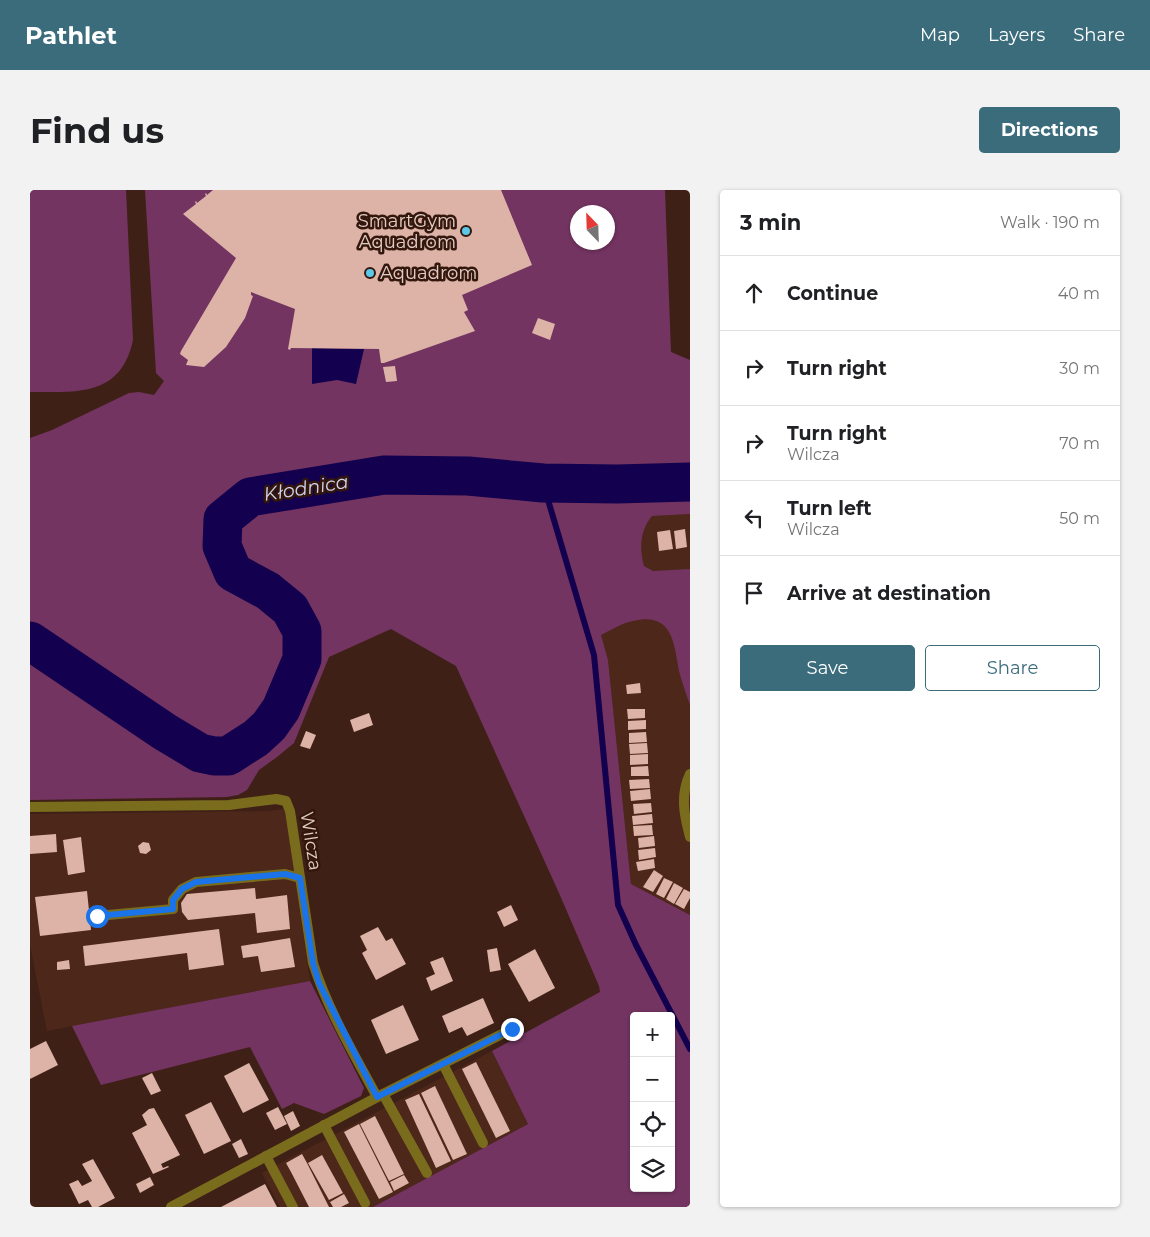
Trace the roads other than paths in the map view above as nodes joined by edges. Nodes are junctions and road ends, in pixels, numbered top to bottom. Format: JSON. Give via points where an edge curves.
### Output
{"nodes":[{"id":1,"x":690,"y":774,"type":"edge"},
{"id":2,"x":30,"y":807,"type":"edge"},
{"id":3,"x":690,"y":837,"type":"edge"},
{"id":4,"x":300,"y":878,"type":"junction"},
{"id":5,"x":97,"y":916,"type":"dead end"},
{"id":6,"x":512,"y":1029,"type":"dead end"},
{"id":7,"x":443,"y":1064,"type":"junction"},
{"id":8,"x":380,"y":1095,"type":"junction"},
{"id":9,"x":324,"y":1125,"type":"junction"},
{"id":10,"x":483,"y":1142,"type":"dead end"},
{"id":11,"x":266,"y":1156,"type":"junction"},
{"id":12,"x":427,"y":1173,"type":"dead end"},
{"id":13,"x":365,"y":1203,"type":"dead end"},
{"id":14,"x":171,"y":1207,"type":"edge"},
{"id":15,"x":293,"y":1207,"type":"edge"}],
"edges":[{"from":1,"to":3,"type":"street","via":[[685,785],[684,812]]},
{"from":2,"to":4,"type":"street","name":"Wilcza","via":[[229,805],[281,799],[289,805]]},
{"from":4,"to":5,"type":"street","via":[[285,874],[196,882],[182,889],[173,900],[173,909]]},
{"from":4,"to":8,"type":"street","name":"Wilcza","via":[[319,983]]},
{"from":6,"to":7,"type":"street"},
{"from":7,"to":8,"type":"street"},
{"from":7,"to":10,"type":"street"},
{"from":8,"to":9,"type":"street"},
{"from":8,"to":12,"type":"street","name":"Wilcza"},
{"from":9,"to":11,"type":"street"},
{"from":9,"to":13,"type":"street"},
{"from":11,"to":14,"type":"street"},
{"from":11,"to":15,"type":"street"}]}
